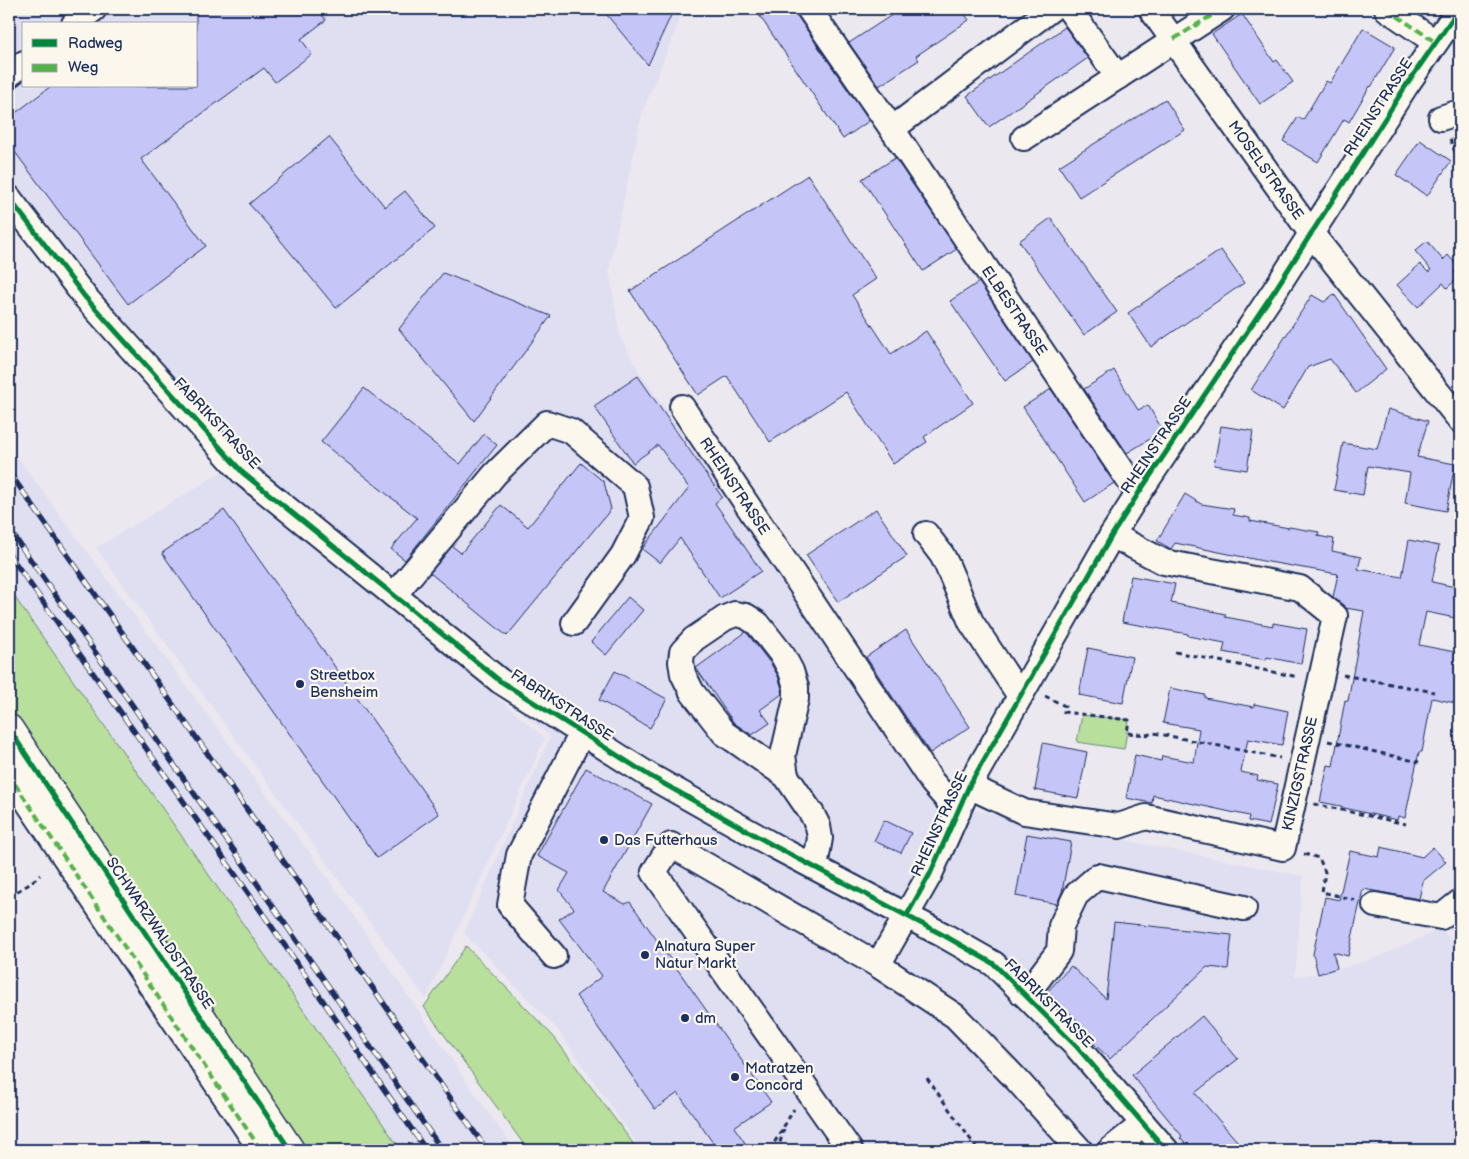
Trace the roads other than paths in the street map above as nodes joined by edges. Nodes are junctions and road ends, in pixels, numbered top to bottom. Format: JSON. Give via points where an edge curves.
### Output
{"nodes":[{"id":1,"x":94,"y":9,"type":"edge"},
{"id":2,"x":809,"y":9,"type":"edge"},
{"id":3,"x":1051,"y":9,"type":"edge"},
{"id":4,"x":1069,"y":9,"type":"edge"},
{"id":5,"x":1151,"y":9,"type":"edge"},
{"id":6,"x":1222,"y":9,"type":"edge"},
{"id":7,"x":1387,"y":9,"type":"edge"},
{"id":8,"x":1459,"y":9,"type":"edge"},
{"id":9,"x":77,"y":22,"type":"edge"},
{"id":10,"x":1174,"y":39,"type":"junction"},
{"id":11,"x":1435,"y":42,"type":"junction"},
{"id":12,"x":22,"y":65,"type":"edge"},
{"id":13,"x":9,"y":75,"type":"edge"},
{"id":14,"x":1118,"y":77,"type":"junction"},
{"id":15,"x":892,"y":129,"type":"junction"},
{"id":16,"x":1024,"y":138,"type":"dead end"},
{"id":17,"x":9,"y":198,"type":"edge"},
{"id":18,"x":1311,"y":233,"type":"junction"},
{"id":19,"x":682,"y":407,"type":"dead end"},
{"id":20,"x":1460,"y":420,"type":"edge"},
{"id":21,"x":1138,"y":494,"type":"junction"},
{"id":22,"x":926,"y":534,"type":"dead end"},
{"id":23,"x":1112,"y":535,"type":"junction"},
{"id":24,"x":394,"y":595,"type":"junction"},
{"id":25,"x":574,"y":623,"type":"dead end"},
{"id":26,"x":1023,"y":691,"type":"junction"},
{"id":27,"x":9,"y":729,"type":"edge"},
{"id":28,"x":582,"y":733,"type":"junction"},
{"id":29,"x":786,"y":776,"type":"junction"},
{"id":30,"x":11,"y":782,"type":"edge"},
{"id":31,"x":969,"y":786,"type":"junction"},
{"id":32,"x":958,"y":812,"type":"junction"},
{"id":33,"x":815,"y":867,"type":"junction"},
{"id":34,"x":1460,"y":902,"type":"edge"},
{"id":35,"x":1375,"y":905,"type":"road end"},
{"id":36,"x":1244,"y":908,"type":"dead end"},
{"id":37,"x":907,"y":915,"type":"junction"},
{"id":38,"x":554,"y":956,"type":"dead end"},
{"id":39,"x":878,"y":965,"type":"junction"},
{"id":40,"x":1021,"y":992,"type":"junction"},
{"id":41,"x":1143,"y":1124,"type":"junction"},
{"id":42,"x":260,"y":1150,"type":"edge"},
{"id":43,"x":290,"y":1150,"type":"edge"},
{"id":44,"x":850,"y":1150,"type":"edge"},
{"id":45,"x":1080,"y":1150,"type":"edge"},
{"id":46,"x":1110,"y":1150,"type":"edge"},
{"id":47,"x":1166,"y":1150,"type":"edge"}],
"edges":[{"from":1,"to":9,"type":"street"},
{"from":2,"to":15,"type":"street","name":"ELBESTRASSE"},
{"from":3,"to":15,"type":"street"},
{"from":4,"to":14,"type":"street"},
{"from":5,"to":10,"type":"street","name":"MOSELSTRASSE"},
{"from":6,"to":10,"type":"street"},
{"from":7,"to":11,"type":"street"},
{"from":8,"to":11,"type":"street","name":"RHEINSTRASSE"},
{"from":10,"to":14,"type":"street"},
{"from":10,"to":18,"type":"street","name":"MOSELSTRASSE"},
{"from":11,"to":18,"type":"street","name":"RHEINSTRASSE"},
{"from":12,"to":13,"type":"street"},
{"from":14,"to":16,"type":"street"},
{"from":15,"to":21,"type":"street","name":"ELBESTRASSE"},
{"from":17,"to":24,"type":"street","name":"FABRIKSTRASSE","via":[[85,297],[243,473]]},
{"from":18,"to":20,"type":"street","name":"MOSELSTRASSE"},
{"from":18,"to":21,"type":"street","name":"RHEINSTRASSE"},
{"from":19,"to":32,"type":"street","name":"RHEINSTRASSE","via":[[932,782]]},
{"from":21,"to":23,"type":"street","name":"RHEINSTRASSE"},
{"from":22,"to":26,"type":"street","via":[[942,555],[971,622]]},
{"from":23,"to":26,"type":"street","name":"RHEINSTRASSE"},
{"from":23,"to":31,"type":"street","name":"KINZIGSTRASSE","via":[[1164,562],[1300,588],[1335,616],[1283,848],[1146,817],[1119,826],[1024,812]]},
{"from":24,"to":25,"type":"street","via":[[495,474],[546,423],[571,431],[635,486],[642,518],[622,555]]},
{"from":24,"to":28,"type":"street","name":"FABRIKSTRASSE","via":[[500,680]]},
{"from":26,"to":31,"type":"street","name":"RHEINSTRASSE"},
{"from":27,"to":43,"type":"main road","name":"SCHWARZWALDSTRASSE"},
{"from":28,"to":33,"type":"street","name":"FABRIKSTRASSE","via":[[658,781]]},
{"from":28,"to":38,"type":"street","via":[[519,855],[510,905]]},
{"from":29,"to":29,"type":"street","via":[[783,755],[796,699],[791,670],[758,624],[746,616],[735,614],[694,639],[682,652],[683,674],[692,692],[724,733]]},
{"from":29,"to":33,"type":"street","via":[[818,826],[820,838]]},
{"from":30,"to":42,"type":"street"},
{"from":31,"to":32,"type":"street","name":"RHEINSTRASSE"},
{"from":32,"to":37,"type":"street","name":"RHEINSTRASSE"},
{"from":33,"to":37,"type":"street","name":"FABRIKSTRASSE"},
{"from":34,"to":35,"type":"street","via":[[1441,917]]},
{"from":36,"to":40,"type":"street","via":[[1098,876],[1076,895],[1061,926],[1059,951],[1038,979]]},
{"from":37,"to":39,"type":"street","name":"RHEINSTRASSE"},
{"from":37,"to":40,"type":"street","name":"FABRIKSTRASSE","via":[[994,964]]},
{"from":39,"to":44,"type":"street","via":[[671,845],[654,872]]},
{"from":39,"to":45,"type":"street","via":[[955,1016]]},
{"from":40,"to":41,"type":"street","name":"FABRIKSTRASSE","via":[[1076,1047]]},
{"from":41,"to":46,"type":"street"},
{"from":41,"to":47,"type":"street","name":"FABRIKSTRASSE"}]}
